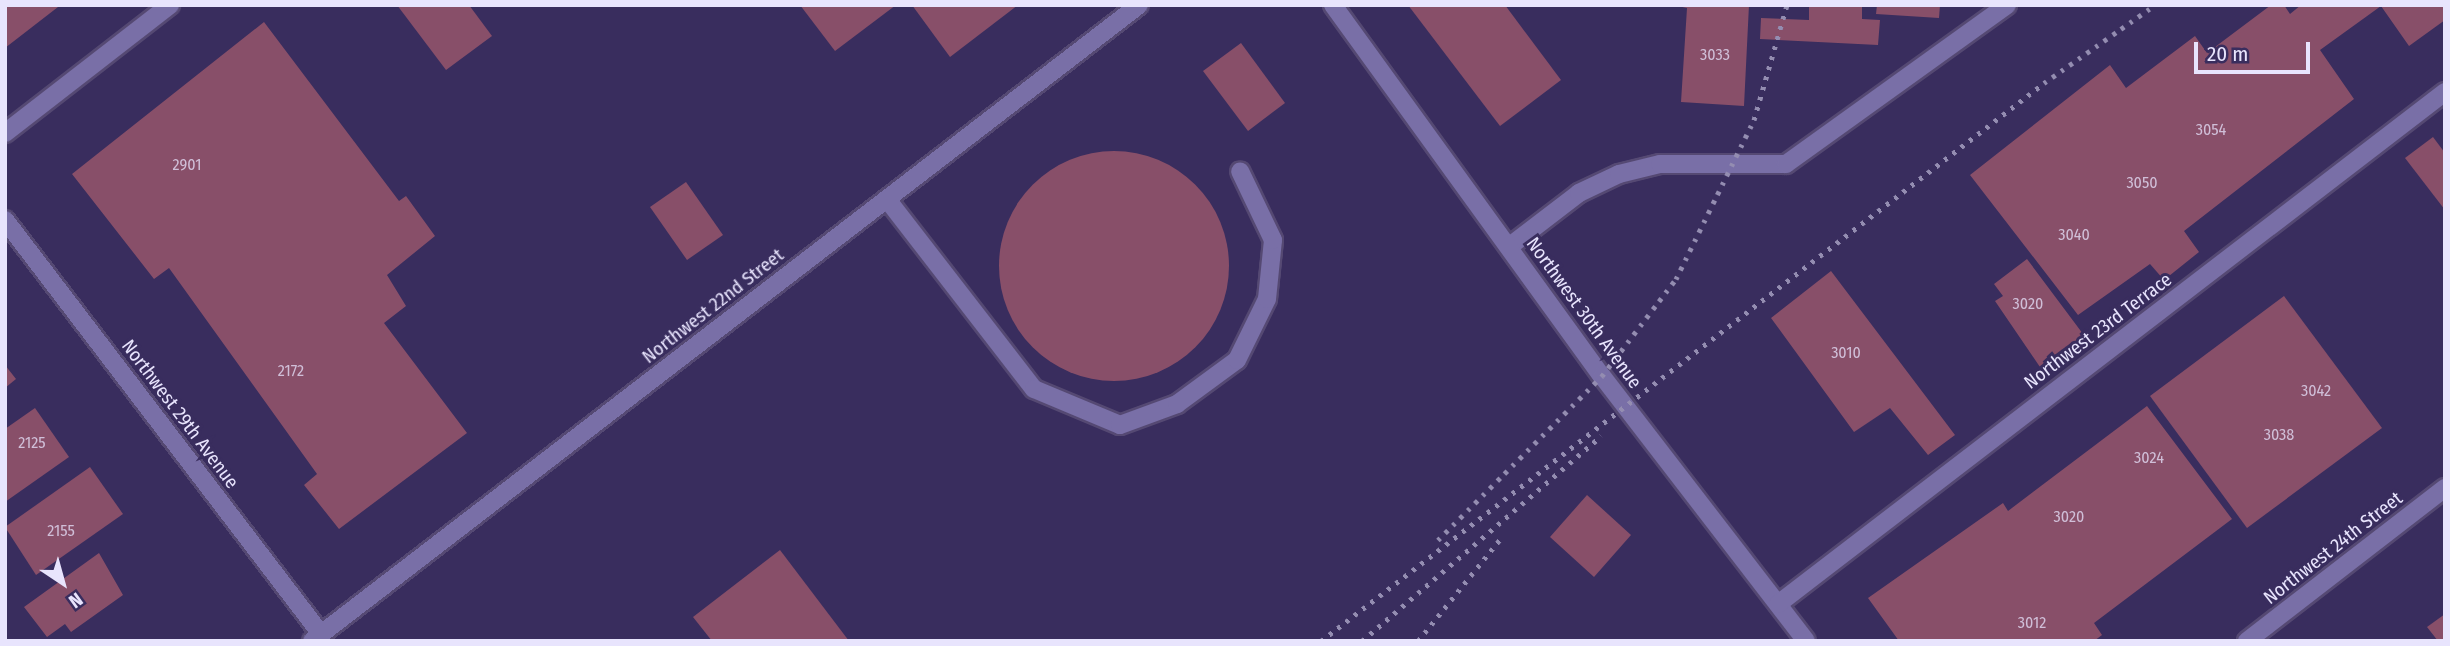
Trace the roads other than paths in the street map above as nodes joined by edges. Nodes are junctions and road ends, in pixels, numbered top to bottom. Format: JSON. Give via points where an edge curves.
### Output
{"nodes":[{"id":1,"x":170,"y":5,"type":"edge"},
{"id":2,"x":1139,"y":5,"type":"edge"},
{"id":3,"x":1333,"y":5,"type":"edge"},
{"id":4,"x":2007,"y":5,"type":"edge"},
{"id":5,"x":2445,"y":92,"type":"edge"},
{"id":6,"x":5,"y":133,"type":"edge"},
{"id":7,"x":1240,"y":171,"type":"dead end"},
{"id":8,"x":887,"y":199,"type":"junction"},
{"id":9,"x":5,"y":220,"type":"edge"},
{"id":10,"x":1510,"y":246,"type":"junction"},
{"id":11,"x":2445,"y":488,"type":"edge"},
{"id":12,"x":1778,"y":604,"type":"junction"},
{"id":13,"x":317,"y":637,"type":"edge"},
{"id":14,"x":1806,"y":641,"type":"edge"},
{"id":15,"x":2247,"y":641,"type":"edge"}],
"edges":[{"from":1,"to":6,"type":"street"},
{"from":2,"to":8,"type":"street","name":"Northwest 22nd Street"},
{"from":3,"to":10,"type":"street","name":"Northwest 30th Avenue"},
{"from":4,"to":10,"type":"street","via":[[1786,164],[1660,164],[1619,174],[1579,194]]},
{"from":5,"to":12,"type":"street","name":"Northwest 23rd Terrace"},
{"from":7,"to":8,"type":"street","via":[[1273,240],[1266,299],[1255,324],[1237,360],[1177,404],[1119,425],[1034,389]]},
{"from":8,"to":13,"type":"street","name":"Northwest 22nd Street"},
{"from":9,"to":13,"type":"street","name":"Northwest 29th Avenue"},
{"from":10,"to":12,"type":"street","name":"Northwest 30th Avenue"},
{"from":11,"to":15,"type":"street","name":"Northwest 24th Street"},
{"from":12,"to":14,"type":"street","name":"Northwest 30th Avenue"}]}
